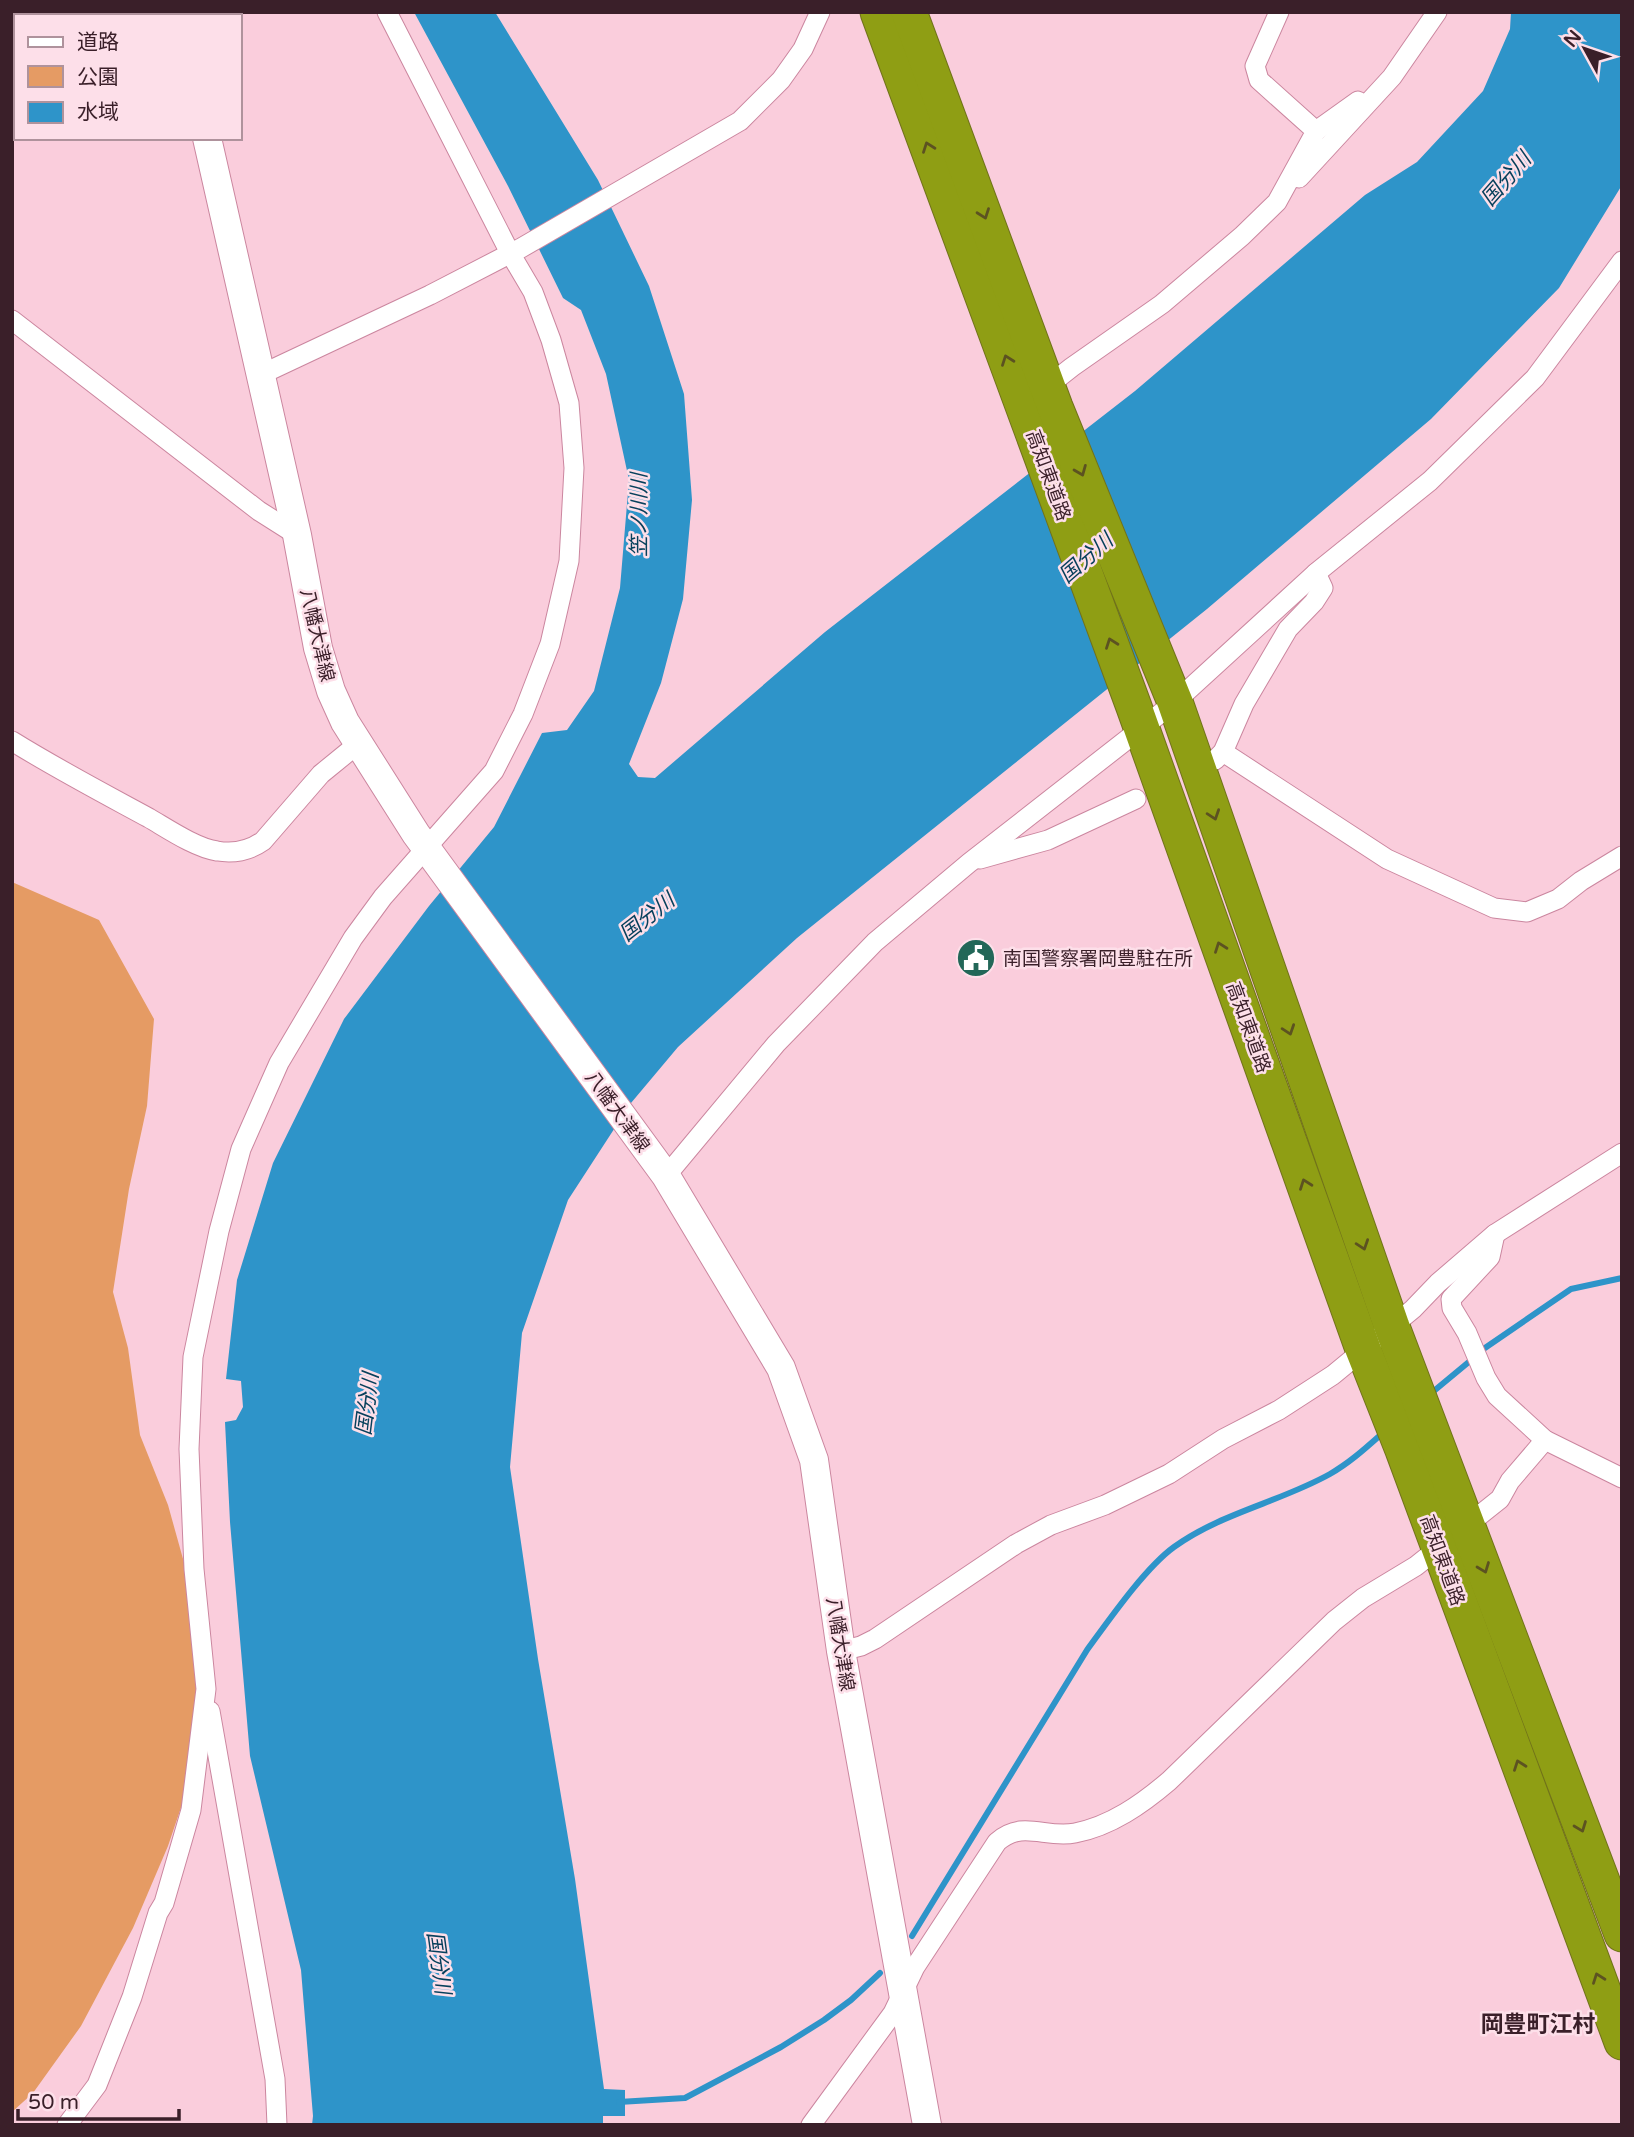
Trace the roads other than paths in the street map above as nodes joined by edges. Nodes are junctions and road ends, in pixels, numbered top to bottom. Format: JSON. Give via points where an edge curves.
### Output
{"nodes":[{"id":1,"x":387,"y":12,"type":"edge"},
{"id":2,"x":820,"y":12,"type":"edge"},
{"id":3,"x":878,"y":12,"type":"edge"},
{"id":4,"x":909,"y":12,"type":"edge"},
{"id":5,"x":1279,"y":12,"type":"edge"},
{"id":6,"x":1437,"y":12,"type":"edge"},
{"id":7,"x":1392,"y":77,"type":"junction"},
{"id":8,"x":1316,"y":131,"type":"junction"},
{"id":9,"x":207,"y":140,"type":"edge"},
{"id":10,"x":1277,"y":202,"type":"junction"},
{"id":11,"x":516,"y":251,"type":"junction"},
{"id":12,"x":1622,"y":261,"type":"edge"},
{"id":13,"x":12,"y":320,"type":"edge"},
{"id":14,"x":260,"y":375,"type":"junction"},
{"id":15,"x":1039,"y":406,"type":"junction"},
{"id":16,"x":297,"y":535,"type":"junction"},
{"id":17,"x":1316,"y":573,"type":"junction"},
{"id":18,"x":1171,"y":692,"type":"junction"},
{"id":19,"x":1138,"y":718,"type":"junction"},
{"id":20,"x":12,"y":741,"type":"edge"},
{"id":21,"x":359,"y":743,"type":"junction"},
{"id":22,"x":1136,"y":799,"type":"dead end"},
{"id":23,"x":428,"y":850,"type":"junction"},
{"id":24,"x":1622,"y":856,"type":"edge"},
{"id":25,"x":969,"y":863,"type":"junction"},
{"id":26,"x":1622,"y":1153,"type":"edge"},
{"id":27,"x":662,"y":1171,"type":"junction"},
{"id":28,"x":1495,"y":1234,"type":"junction"},
{"id":29,"x":1392,"y":1326,"type":"junction"},
{"id":30,"x":1363,"y":1349,"type":"junction"},
{"id":31,"x":1394,"y":1380,"type":"junction"},
{"id":32,"x":1545,"y":1440,"type":"junction"},
{"id":33,"x":1417,"y":1443,"type":"junction"},
{"id":34,"x":1622,"y":1478,"type":"edge"},
{"id":35,"x":1468,"y":1525,"type":"junction"},
{"id":36,"x":1438,"y":1548,"type":"junction"},
{"id":37,"x":841,"y":1651,"type":"junction"},
{"id":38,"x":206,"y":1689,"type":"junction"},
{"id":39,"x":1622,"y":1934,"type":"edge"},
{"id":40,"x":903,"y":1993,"type":"junction"},
{"id":41,"x":1622,"y":2042,"type":"edge"},
{"id":42,"x":66,"y":2125,"type":"edge"},
{"id":43,"x":277,"y":2125,"type":"edge"},
{"id":44,"x":811,"y":2125,"type":"edge"},
{"id":45,"x":926,"y":2125,"type":"edge"}],
"edges":[{"from":1,"to":11,"type":"street"},
{"from":2,"to":11,"type":"street","via":[[803,49],[781,80],[740,121]]},
{"from":15,"to":3,"type":"highway","name":"高知東道路","one_way":true},
{"from":4,"to":15,"type":"highway","name":"高知東道路","one_way":true},
{"from":5,"to":8,"type":"street","via":[[1255,66],[1259,80]]},
{"from":6,"to":7,"type":"street"},
{"from":7,"to":8,"type":"street"},
{"from":7,"to":10,"type":"street"},
{"from":8,"to":10,"type":"street"},
{"from":9,"to":14,"type":"main road","name":"八幡大津線"},
{"from":10,"to":15,"type":"street"},
{"from":11,"to":14,"type":"street"},
{"from":11,"to":23,"type":"street","via":[[551,340],[569,403],[574,467],[569,561],[550,644],[523,714],[494,771]]},
{"from":12,"to":17,"type":"street","via":[[1535,378],[1430,481]]},
{"from":13,"to":16,"type":"street","via":[[259,511]]},
{"from":14,"to":16,"type":"main road","name":"八幡大津線"},
{"from":15,"to":18,"type":"highway","name":"高知東道路","one_way":true},
{"from":19,"to":15,"type":"highway","name":"高知東道路","one_way":true},
{"from":16,"to":21,"type":"main road","name":"八幡大津線","via":[[318,648],[331,691]]},
{"from":17,"to":18,"type":"street"},
{"from":17,"to":24,"type":"street","via":[[1322,588],[1288,629],[1217,757],[1387,859],[1494,908],[1527,912],[1558,899]]},
{"from":18,"to":19,"type":"street"},
{"from":18,"to":29,"type":"highway","name":"高知東道路","one_way":true},
{"from":19,"to":25,"type":"street"},
{"from":30,"to":19,"type":"highway","name":"高知東道路","one_way":true},
{"from":20,"to":21,"type":"street","via":[[179,835],[215,851],[236,852],[263,841],[321,774]]},
{"from":21,"to":23,"type":"main road","name":"八幡大津線"},
{"from":22,"to":25,"type":"street","via":[[1048,840]]},
{"from":23,"to":27,"type":"main road","name":"八幡大津線"},
{"from":23,"to":38,"type":"street","via":[[352,938],[278,1063],[241,1149],[219,1231],[192,1357],[189,1449]]},
{"from":25,"to":27,"type":"street","via":[[875,942]]},
{"from":26,"to":28,"type":"street"},
{"from":27,"to":37,"type":"main road","name":"八幡大津線","via":[[781,1368],[814,1460]]},
{"from":28,"to":29,"type":"street"},
{"from":28,"to":32,"type":"street","via":[[1490,1257],[1455,1292],[1452,1308],[1497,1396]]},
{"from":29,"to":30,"type":"street"},
{"from":29,"to":31,"type":"highway","name":"高知東道路"},
{"from":30,"to":31,"type":"highway","name":"高知東道路"},
{"from":30,"to":37,"type":"street","via":[[1333,1376],[1169,1474],[1036,1532],[875,1639]]},
{"from":31,"to":33,"type":"highway","name":"高知東道路"},
{"from":32,"to":34,"type":"street"},
{"from":32,"to":35,"type":"street","via":[[1500,1499]]},
{"from":33,"to":35,"type":"highway","name":"高知東道路"},
{"from":33,"to":36,"type":"highway","name":"高知東道路"},
{"from":35,"to":36,"type":"street"},
{"from":35,"to":39,"type":"highway","name":"高知東道路","one_way":true},
{"from":36,"to":40,"type":"street","via":[[1334,1621],[1143,1802],[1080,1832],[1057,1835],[1017,1830],[1004,1835],[924,1953]]},
{"from":41,"to":36,"type":"highway","name":"高知東道路","one_way":true},
{"from":37,"to":40,"type":"main road","name":"八幡大津線"},
{"from":38,"to":42,"type":"street","via":[[191,1810],[164,1903],[97,2085]]},
{"from":38,"to":43,"type":"street","via":[[275,2079]]},
{"from":40,"to":44,"type":"street"},
{"from":40,"to":45,"type":"main road","name":"八幡大津線"}]}
